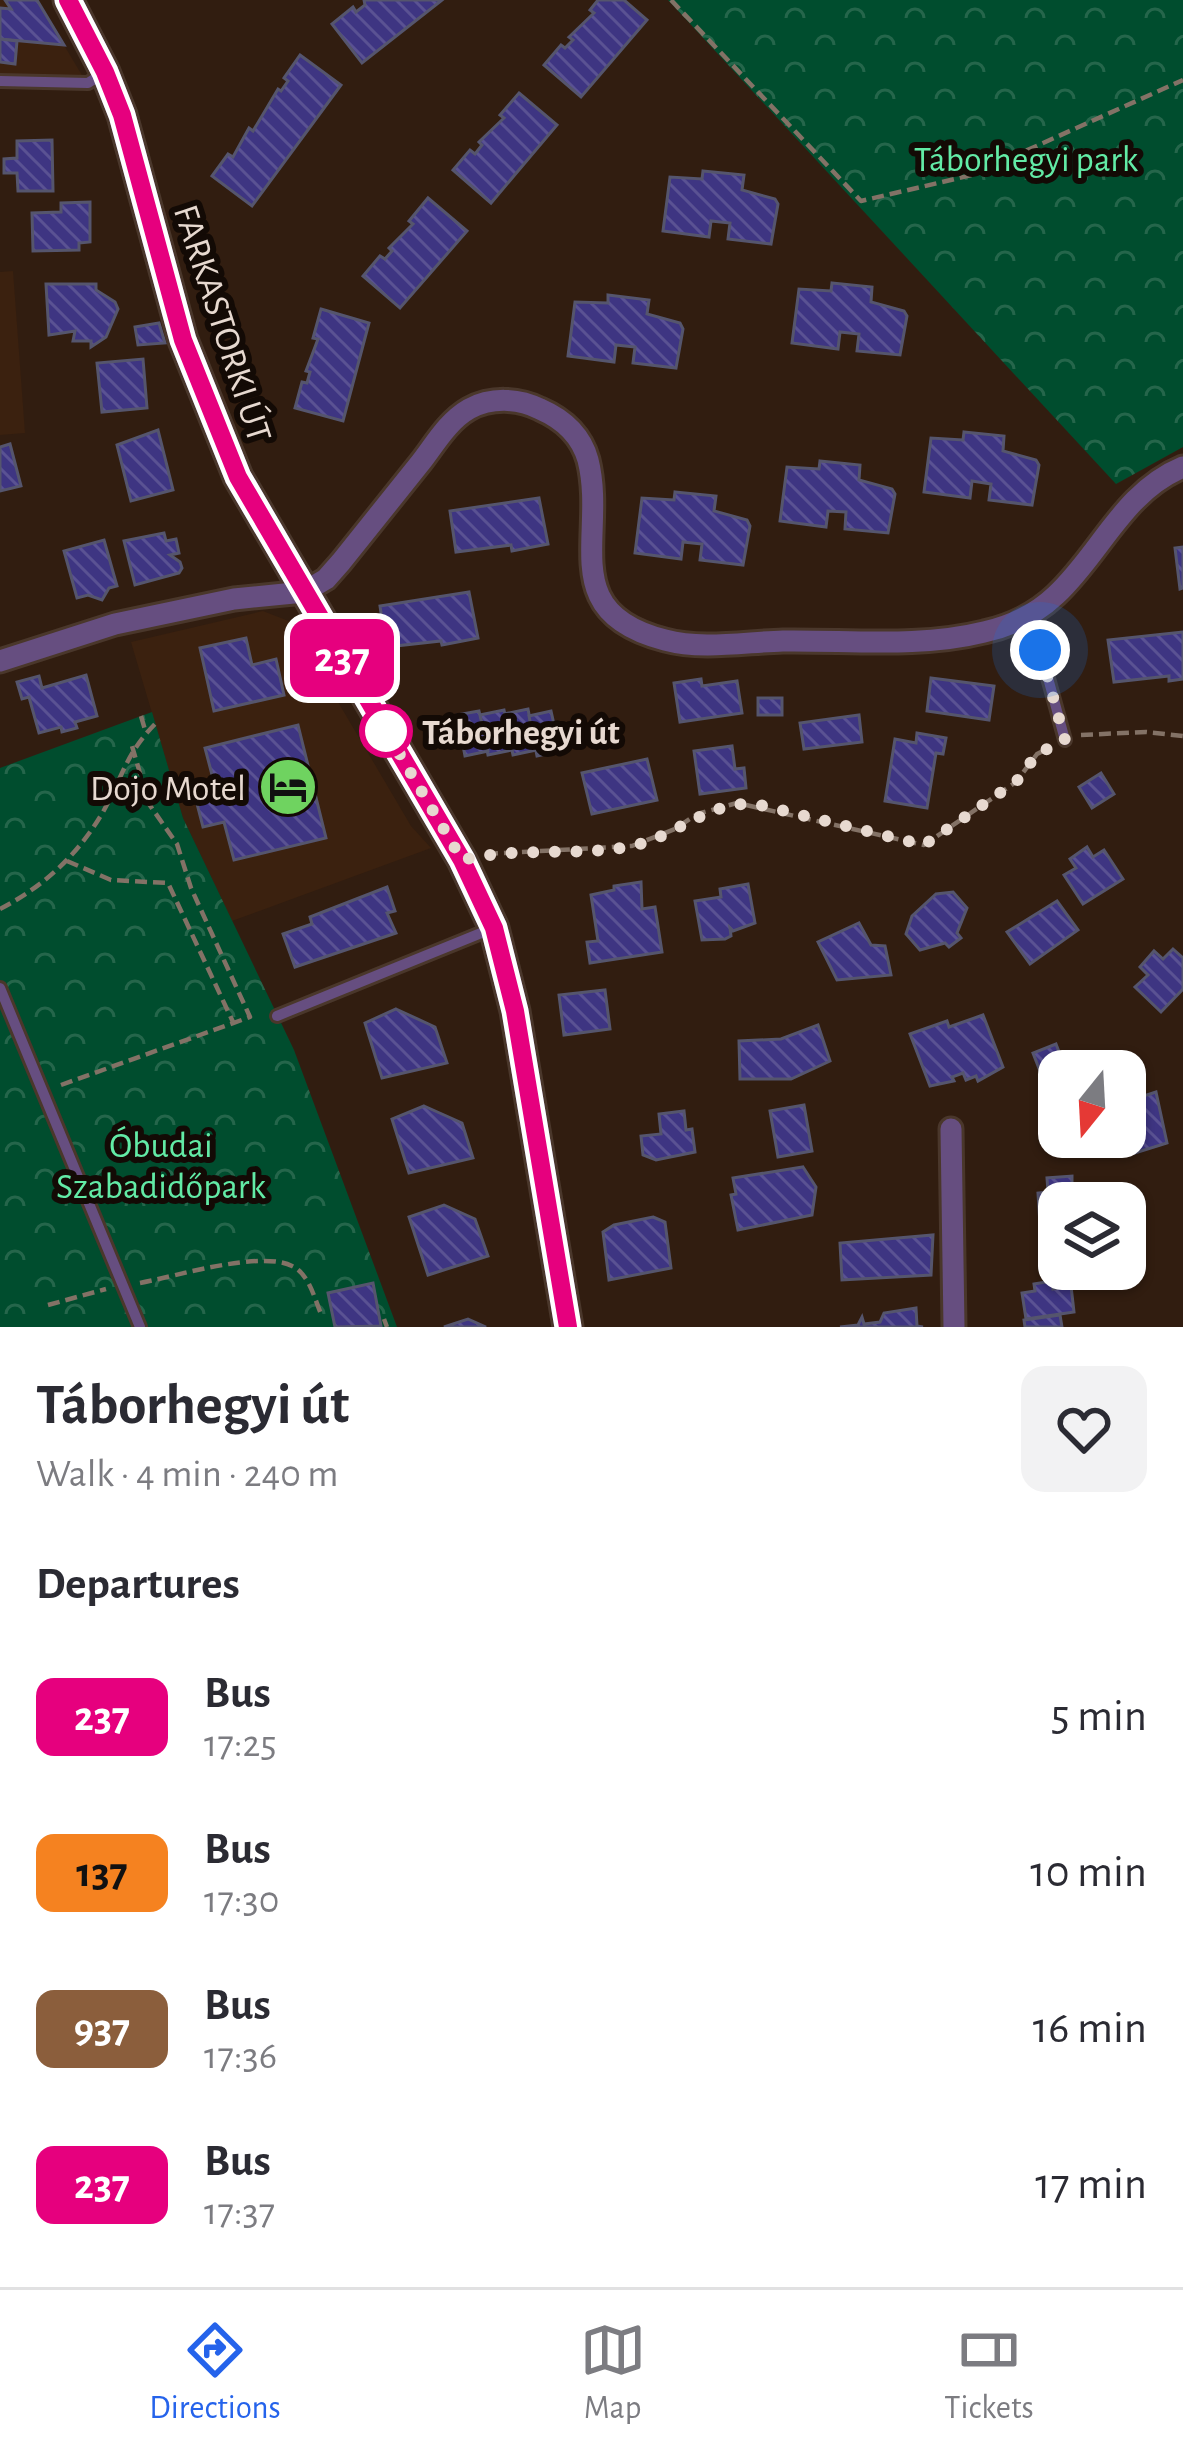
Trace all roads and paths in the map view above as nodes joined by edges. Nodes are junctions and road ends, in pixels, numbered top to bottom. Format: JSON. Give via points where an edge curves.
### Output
{"nodes":[{"id":1,"x":68,"y":0,"type":"edge"},
{"id":2,"x":671,"y":0,"type":"edge"},
{"id":3,"x":105,"y":72,"type":"junction"},
{"id":4,"x":1183,"y":80,"type":"edge"},
{"id":5,"x":0,"y":81,"type":"edge"},
{"id":6,"x":1183,"y":467,"type":"edge"},
{"id":7,"x":304,"y":592,"type":"junction"},
{"id":8,"x":1030,"y":615,"type":"junction"},
{"id":9,"x":0,"y":661,"type":"edge"},
{"id":10,"x":142,"y":716,"type":"dead end"},
{"id":11,"x":157,"y":723,"type":"dead end"},
{"id":12,"x":146,"y":734,"type":"junction"},
{"id":13,"x":1183,"y":736,"type":"edge"},
{"id":14,"x":1065,"y":740,"type":"junction"},
{"id":15,"x":132,"y":746,"type":"junction"},
{"id":16,"x":462,"y":860,"type":"junction"},
{"id":17,"x":67,"y":861,"type":"junction"},
{"id":18,"x":0,"y":909,"type":"edge"},
{"id":19,"x":494,"y":928,"type":"junction"},
{"id":20,"x":0,"y":988,"type":"edge"},
{"id":21,"x":277,"y":1016,"type":"dead end"},
{"id":22,"x":234,"y":1024,"type":"junction"},
{"id":23,"x":41,"y":1092,"type":"junction"},
{"id":24,"x":951,"y":1129,"type":"dead end"},
{"id":25,"x":121,"y":1286,"type":"junction"},
{"id":26,"x":48,"y":1305,"type":"dead end"},
{"id":27,"x":321,"y":1314,"type":"dead end"},
{"id":28,"x":140,"y":1327,"type":"edge"},
{"id":29,"x":568,"y":1327,"type":"edge"},
{"id":30,"x":954,"y":1327,"type":"edge"}],
"edges":[{"from":1,"to":3,"type":"street","name":"FARKASTORKI ÚT"},
{"from":2,"to":4,"type":"path","via":[[860,201],[972,175]]},
{"from":3,"to":5,"type":"lane","via":[[88,83]]},
{"from":3,"to":7,"type":"street","name":"FARKASTORKI ÚT","via":[[213,421]]},
{"from":6,"to":8,"type":"street","via":[[1136,498],[1076,574]]},
{"from":7,"to":8,"type":"street","via":[[326,579],[453,420],[479,404],[514,400],[554,416],[583,445],[596,590],[614,616],[644,633],[695,644],[936,639],[988,632]]},
{"from":7,"to":9,"type":"street","via":[[116,625]]},
{"from":7,"to":16,"type":"street","name":"FARKASTORKI ÚT"},
{"from":8,"to":14,"type":"lane"},
{"from":10,"to":12,"type":"path"},
{"from":11,"to":12,"type":"path"},
{"from":12,"to":15,"type":"path"},
{"from":13,"to":14,"type":"path","via":[[1105,732]]},
{"from":14,"to":16,"type":"path","via":[[924,845],[737,803],[632,846],[500,850]]},
{"from":15,"to":17,"type":"path","via":[[102,814]]},
{"from":15,"to":22,"type":"path","via":[[148,804],[177,844],[250,1017]]},
{"from":16,"to":19,"type":"street","name":"FARKASTORKI ÚT"},
{"from":17,"to":18,"type":"path"},
{"from":17,"to":22,"type":"path","via":[[111,880],[168,883]]},
{"from":19,"to":21,"type":"lane"},
{"from":19,"to":29,"type":"street","name":"FARKASTORKI ÚT"},
{"from":20,"to":23,"type":"lane"},
{"from":22,"to":23,"type":"path"},
{"from":23,"to":25,"type":"lane"},
{"from":24,"to":30,"type":"street"},
{"from":25,"to":26,"type":"path"},
{"from":25,"to":27,"type":"path","via":[[265,1259],[306,1277]]},
{"from":25,"to":28,"type":"lane"}]}
